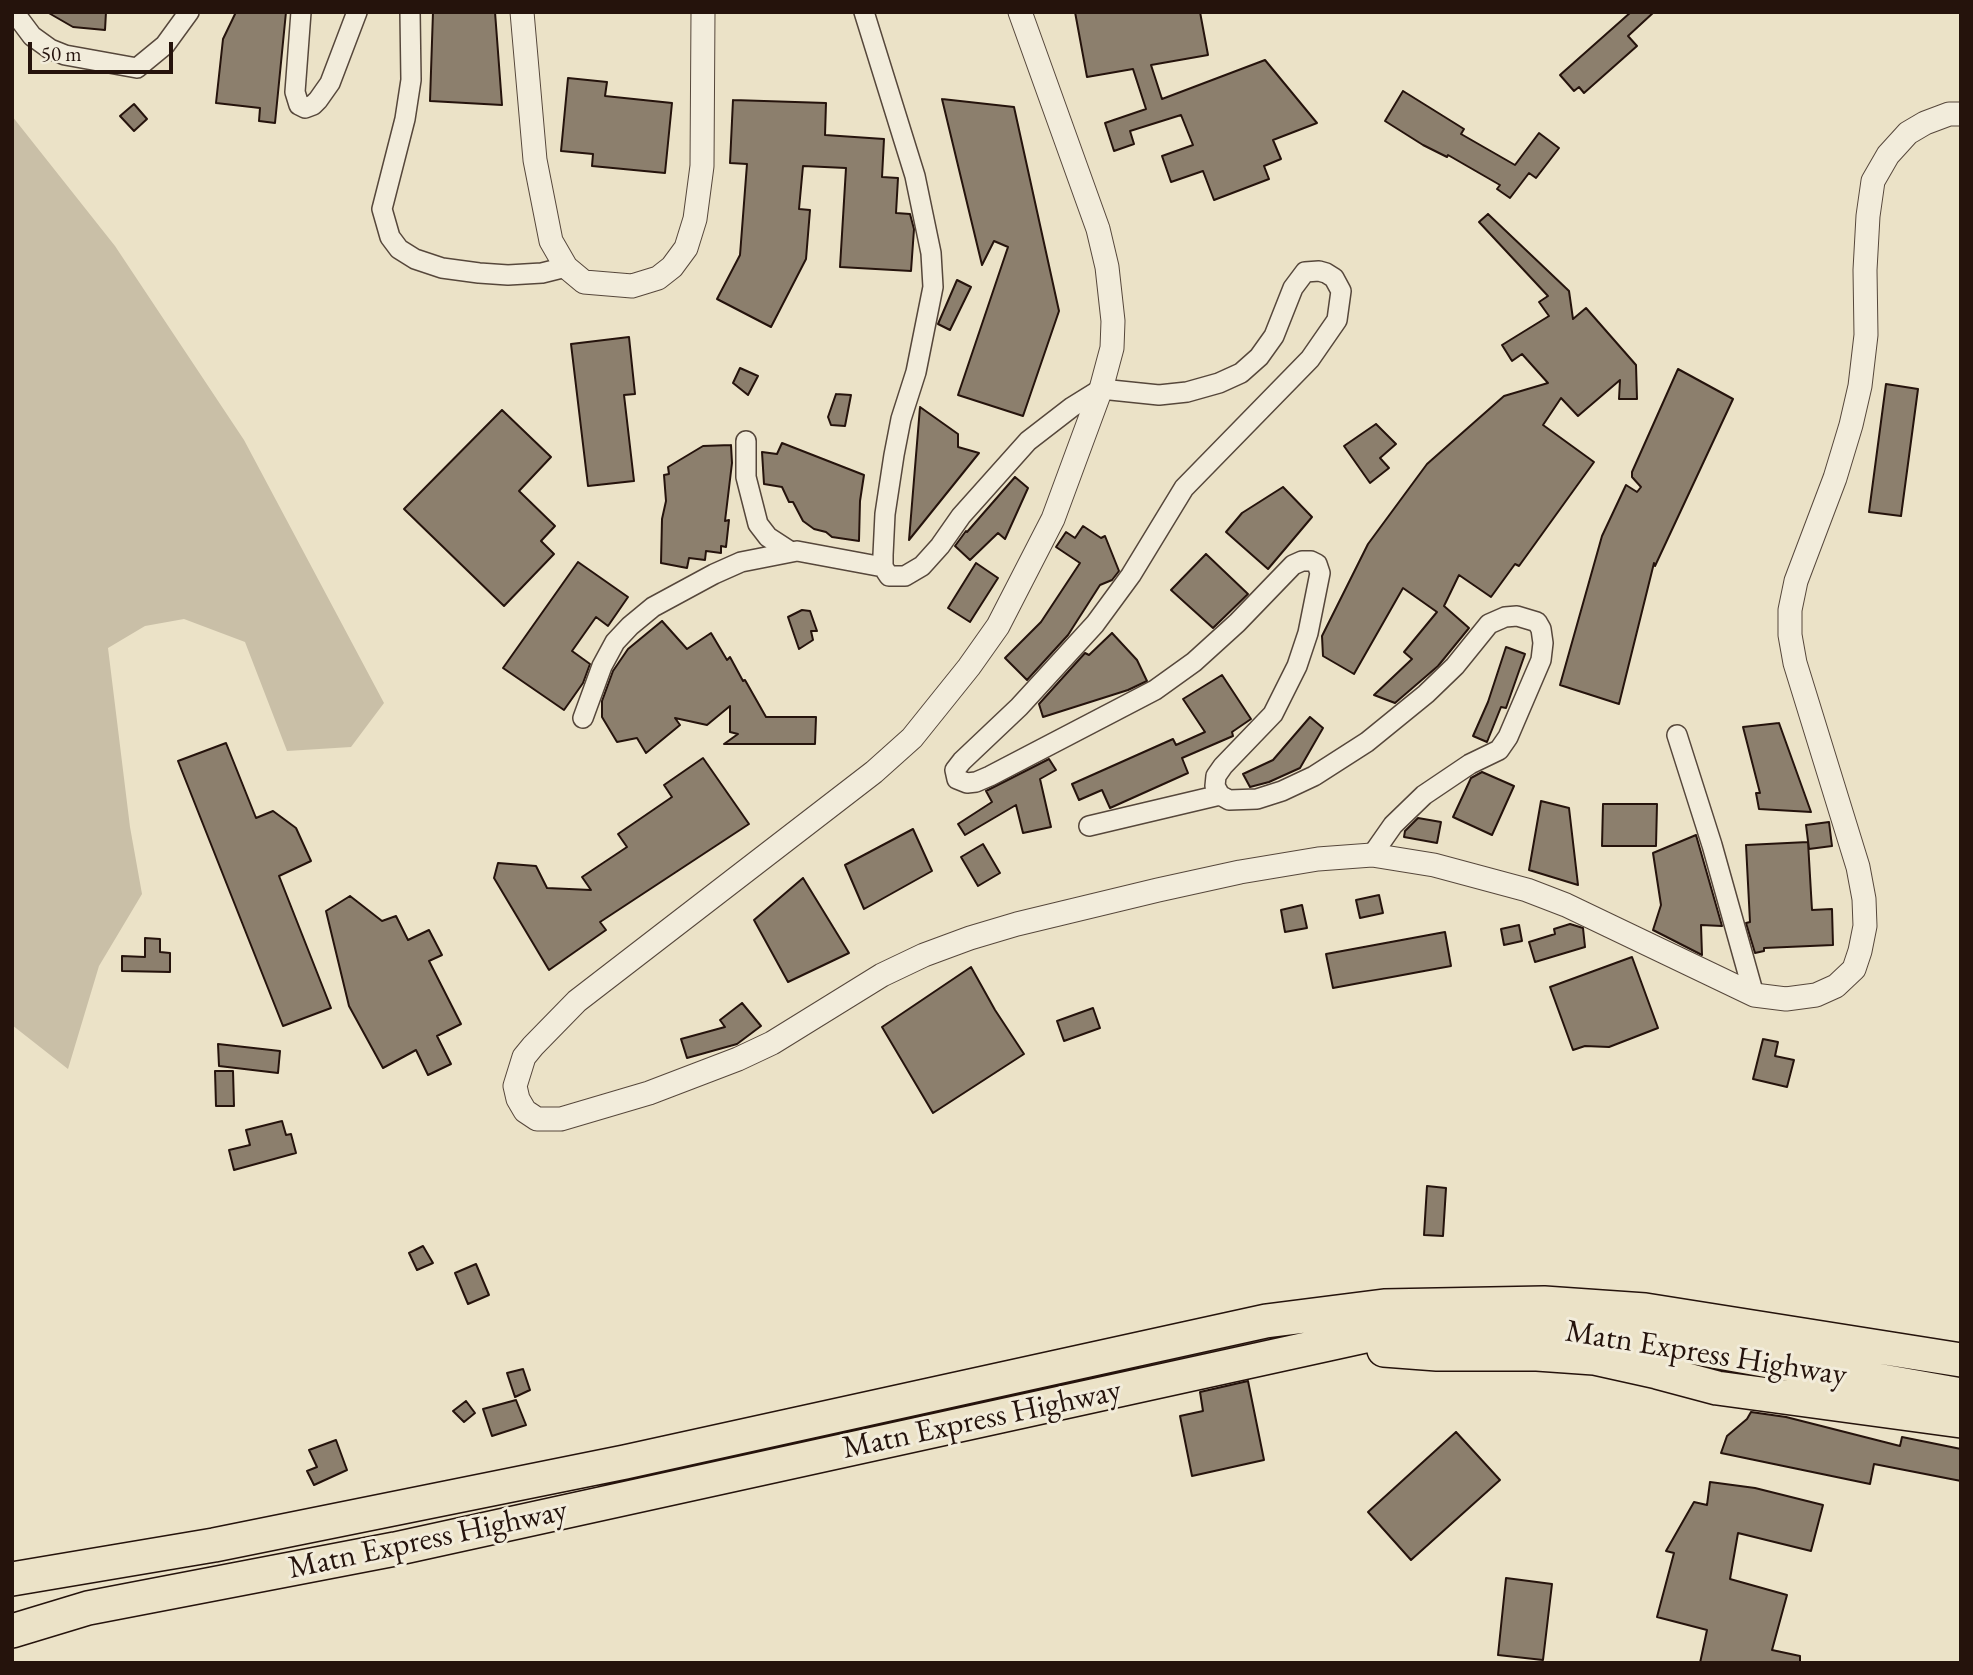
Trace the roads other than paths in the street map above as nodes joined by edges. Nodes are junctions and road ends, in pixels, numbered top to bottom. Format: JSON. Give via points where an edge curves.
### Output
{"nodes":[{"id":1,"x":14,"y":12,"type":"edge"},
{"id":2,"x":189,"y":12,"type":"edge"},
{"id":3,"x":301,"y":12,"type":"edge"},
{"id":4,"x":357,"y":12,"type":"edge"},
{"id":5,"x":411,"y":12,"type":"edge"},
{"id":6,"x":522,"y":12,"type":"edge"},
{"id":7,"x":703,"y":12,"type":"edge"},
{"id":8,"x":864,"y":12,"type":"edge"},
{"id":9,"x":1020,"y":12,"type":"edge"},
{"id":10,"x":1961,"y":114,"type":"edge"},
{"id":11,"x":566,"y":267,"type":"junction"},
{"id":12,"x":1101,"y":389,"type":"junction"},
{"id":13,"x":746,"y":441,"type":"dead end"},
{"id":14,"x":791,"y":552,"type":"junction"},
{"id":15,"x":883,"y":567,"type":"junction"},
{"id":16,"x":583,"y":718,"type":"dead end"},
{"id":17,"x":1677,"y":735,"type":"dead end"},
{"id":18,"x":1220,"y":795,"type":"junction"},
{"id":19,"x":1089,"y":826,"type":"dead end"},
{"id":20,"x":1373,"y":855,"type":"junction"},
{"id":21,"x":1754,"y":995,"type":"junction"},
{"id":22,"x":1325,"y":1345,"type":"junction"},
{"id":23,"x":1961,"y":1360,"type":"edge"},
{"id":24,"x":1961,"y":1395,"type":"edge"},
{"id":25,"x":1961,"y":1421,"type":"edge"},
{"id":26,"x":12,"y":1579,"type":"edge"},
{"id":27,"x":12,"y":1632,"type":"edge"}],
"edges":[{"from":1,"to":2,"type":"street","via":[[32,36],[50,49],[137,68],[165,45]]},
{"from":3,"to":4,"type":"street","via":[[295,92],[305,108],[313,105],[330,83]]},
{"from":5,"to":11,"type":"street","via":[[411,80],[382,209],[390,237],[415,259],[442,268],[508,275]]},
{"from":6,"to":11,"type":"street","via":[[542,204],[551,241]]},
{"from":7,"to":11,"type":"street","via":[[702,166],[687,248],[658,278],[632,286],[584,282]]},
{"from":8,"to":15,"type":"street","via":[[915,176],[933,287],[894,455]]},
{"from":9,"to":12,"type":"street","via":[[1098,229],[1107,267],[1112,348]]},
{"from":10,"to":21,"type":"street","via":[[1949,114],[1908,133],[1873,181],[1860,386],[1790,610],[1795,663],[1858,867],[1866,926],[1854,969],[1836,986],[1816,995],[1786,999]]},
{"from":12,"to":15,"type":"street","via":[[1028,441],[922,566],[897,577],[889,576]]},
{"from":12,"to":18,"type":"street","via":[[1159,395],[1219,383],[1241,373],[1259,356],[1274,336],[1293,288],[1305,272],[1326,273],[1339,285],[1337,320],[1310,359],[1184,488],[1096,624],[955,770],[961,782],[976,782],[1155,690],[1203,655],[1293,565],[1311,561],[1317,564],[1319,585],[1297,666],[1273,714],[1216,776]]},
{"from":12,"to":20,"type":"street","via":[[1053,519],[1024,579],[969,667],[912,737],[874,772],[577,1000],[524,1057],[515,1086],[517,1099],[537,1119],[561,1119],[649,1093],[738,1059],[882,975],[970,938],[1240,872]]},
{"from":13,"to":14,"type":"street","via":[[746,477],[758,524]]},
{"from":14,"to":15,"type":"street"},
{"from":14,"to":16,"type":"street","via":[[741,562],[714,574],[653,607],[629,626],[602,666]]},
{"from":17,"to":21,"type":"street"},
{"from":18,"to":19,"type":"street"},
{"from":18,"to":20,"type":"street","via":[[1229,800],[1256,799],[1314,776],[1399,718],[1455,666],[1489,624],[1517,616],[1536,622],[1543,643],[1541,660],[1499,750],[1424,795],[1393,825]]},
{"from":20,"to":21,"type":"street","via":[[1434,865],[1527,890]]},
{"from":22,"to":24,"type":"highway","name":"Matn Express Highway","via":[[1436,1329],[1522,1328],[1623,1335]]},
{"from":22,"to":25,"type":"highway","via":[[1594,1359],[1717,1388]]},
{"from":22,"to":27,"type":"highway","name":"Matn Express Highway","via":[[395,1549],[88,1608]]},
{"from":23,"to":26,"type":"highway","name":"Matn Express Highway","via":[[1645,1310],[1544,1303],[1384,1306],[1266,1321],[625,1462],[214,1545]]}]}
